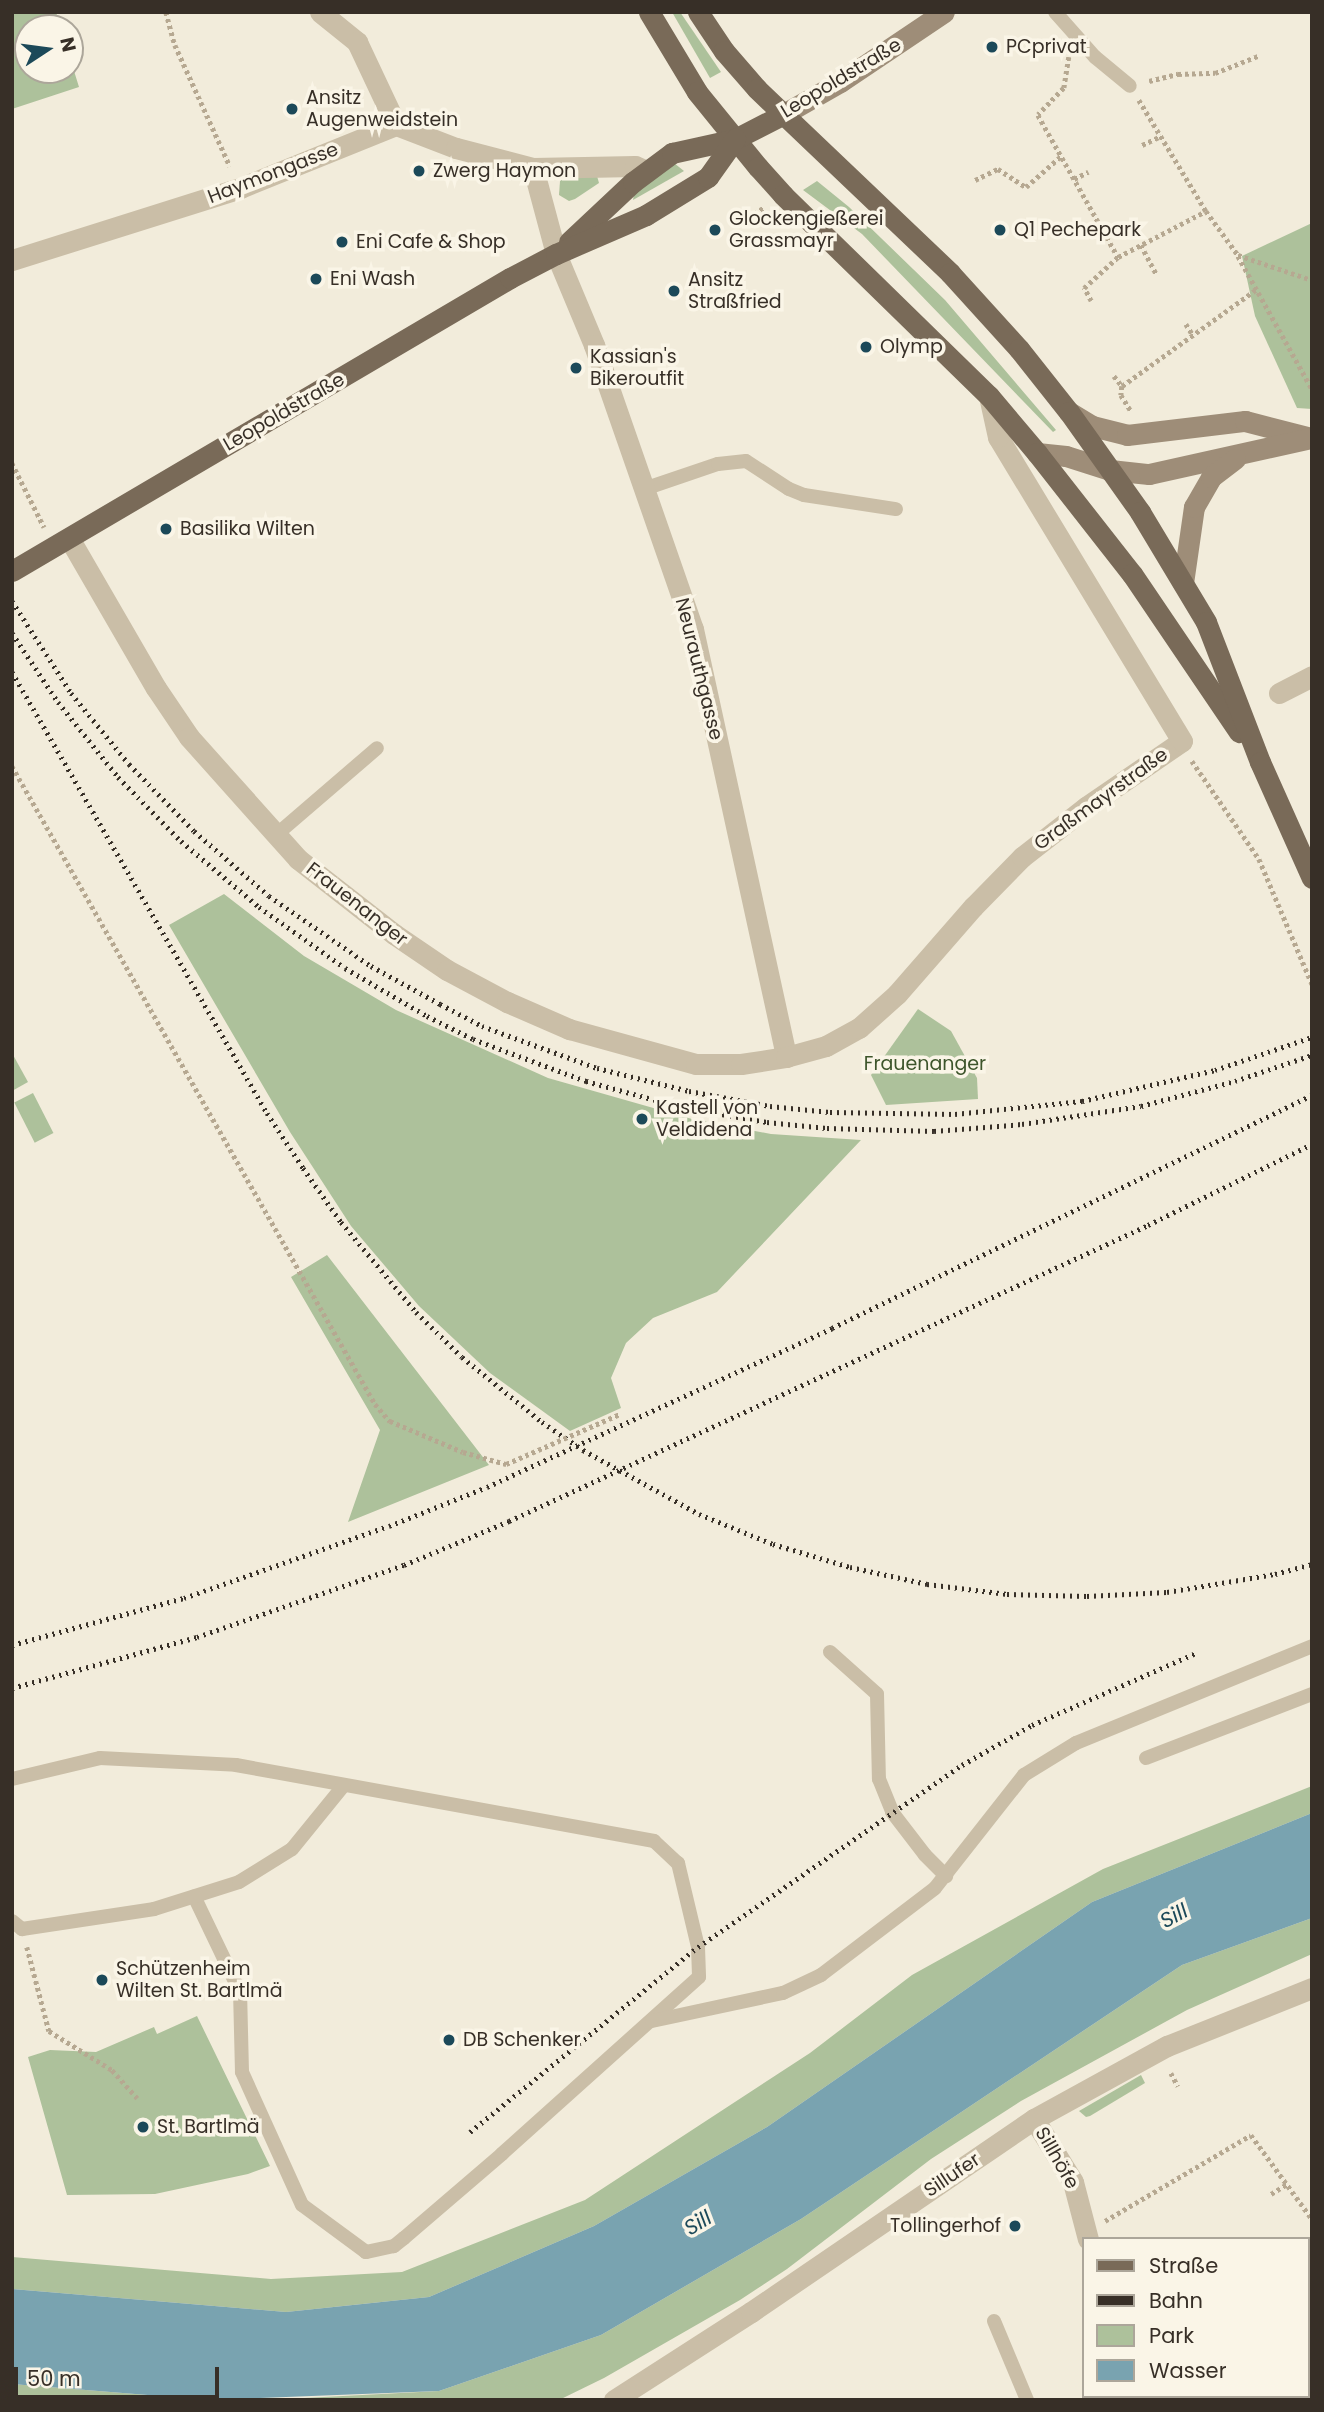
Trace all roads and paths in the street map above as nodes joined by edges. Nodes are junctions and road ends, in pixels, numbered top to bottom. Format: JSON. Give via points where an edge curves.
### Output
{"nodes":[{"id":1,"x":166,"y":12,"type":"edge"},
{"id":2,"x":320,"y":12,"type":"edge"},
{"id":3,"x":649,"y":12,"type":"edge"},
{"id":4,"x":698,"y":12,"type":"edge"},
{"id":5,"x":944,"y":12,"type":"edge"},
{"id":6,"x":1055,"y":12,"type":"edge"},
{"id":7,"x":1070,"y":52,"type":"dead end"},
{"id":8,"x":1258,"y":55,"type":"dead end"},
{"id":9,"x":1130,"y":86,"type":"junction"},
{"id":10,"x":782,"y":115,"type":"junction"},
{"id":11,"x":397,"y":125,"type":"junction"},
{"id":12,"x":1161,"y":136,"type":"junction"},
{"id":13,"x":734,"y":139,"type":"junction"},
{"id":14,"x":1142,"y":145,"type":"dead end"},
{"id":15,"x":1061,"y":156,"type":"junction"},
{"id":16,"x":533,"y":168,"type":"junction"},
{"id":17,"x":647,"y":171,"type":"junction"},
{"id":18,"x":1088,"y":172,"type":"dead end"},
{"id":19,"x":1074,"y":179,"type":"junction"},
{"id":20,"x":975,"y":180,"type":"dead end"},
{"id":21,"x":240,"y":188,"type":"junction"},
{"id":22,"x":1206,"y":211,"type":"junction"},
{"id":23,"x":1141,"y":245,"type":"junction"},
{"id":24,"x":556,"y":254,"type":"junction"},
{"id":25,"x":1238,"y":255,"type":"junction"},
{"id":26,"x":1118,"y":257,"type":"junction"},
{"id":27,"x":12,"y":260,"type":"edge"},
{"id":28,"x":1157,"y":275,"type":"dead end"},
{"id":29,"x":1312,"y":280,"type":"edge"},
{"id":30,"x":1257,"y":289,"type":"junction"},
{"id":31,"x":1091,"y":301,"type":"dead end"},
{"id":32,"x":1186,"y":324,"type":"dead end"},
{"id":33,"x":1193,"y":335,"type":"junction"},
{"id":34,"x":1114,"y":376,"type":"dead end"},
{"id":35,"x":1122,"y":386,"type":"junction"},
{"id":36,"x":1312,"y":388,"type":"edge"},
{"id":37,"x":989,"y":396,"type":"junction"},
{"id":38,"x":1069,"y":412,"type":"junction"},
{"id":39,"x":1140,"y":419,"type":"dead end"},
{"id":40,"x":1311,"y":438,"type":"edge"},
{"id":41,"x":1037,"y":453,"type":"junction"},
{"id":42,"x":1242,"y":455,"type":"junction"},
{"id":43,"x":12,"y":463,"type":"edge"},
{"id":44,"x":1110,"y":470,"type":"junction"},
{"id":45,"x":644,"y":489,"type":"junction"},
{"id":46,"x":896,"y":509,"type":"dead end"},
{"id":47,"x":55,"y":546,"type":"junction"},
{"id":48,"x":12,"y":571,"type":"edge"},
{"id":49,"x":1183,"y":583,"type":"junction"},
{"id":50,"x":1312,"y":676,"type":"edge"},
{"id":51,"x":1279,"y":694,"type":"dead end"},
{"id":52,"x":1182,"y":741,"type":"junction"},
{"id":53,"x":377,"y":748,"type":"dead end"},
{"id":54,"x":1261,"y":762,"type":"junction"},
{"id":55,"x":12,"y":766,"type":"edge"},
{"id":56,"x":276,"y":835,"type":"junction"},
{"id":57,"x":1312,"y":878,"type":"edge"},
{"id":58,"x":1312,"y":984,"type":"edge"},
{"id":59,"x":786,"y":1057,"type":"junction"},
{"id":60,"x":620,"y":1414,"type":"dead end"},
{"id":61,"x":1312,"y":1646,"type":"edge"},
{"id":62,"x":831,"y":1652,"type":"dead end"},
{"id":63,"x":1312,"y":1694,"type":"edge"},
{"id":64,"x":1146,"y":1758,"type":"dead end"},
{"id":65,"x":12,"y":1779,"type":"edge"},
{"id":66,"x":344,"y":1785,"type":"junction"},
{"id":67,"x":946,"y":1876,"type":"junction"},
{"id":68,"x":194,"y":1896,"type":"junction"},
{"id":69,"x":17,"y":1925,"type":"edge"},
{"id":70,"x":1312,"y":1988,"type":"edge"},
{"id":71,"x":650,"y":2021,"type":"junction"},
{"id":72,"x":1171,"y":2073,"type":"dead end"},
{"id":73,"x":1178,"y":2086,"type":"dead end"},
{"id":74,"x":137,"y":2098,"type":"dead end"},
{"id":75,"x":1034,"y":2119,"type":"junction"},
{"id":76,"x":1287,"y":2184,"type":"junction"},
{"id":77,"x":1271,"y":2194,"type":"dead end"},
{"id":78,"x":1312,"y":2219,"type":"edge"},
{"id":79,"x":1087,"y":2235,"type":"edge"},
{"id":80,"x":994,"y":2321,"type":"dead end"},
{"id":81,"x":614,"y":2400,"type":"edge"},
{"id":82,"x":1027,"y":2400,"type":"edge"}],
"edges":[{"from":1,"to":21,"type":"path","via":[[175,45]]},
{"from":2,"to":11,"type":"street","via":[[357,42]]},
{"from":3,"to":13,"type":"main road","via":[[684,74]]},
{"from":4,"to":10,"type":"main road","via":[[724,51]]},
{"from":5,"to":10,"type":"street","name":"Leopoldstraße"},
{"from":6,"to":9,"type":"lane","via":[[1095,57]]},
{"from":7,"to":15,"type":"path","via":[[1064,88],[1038,115]]},
{"from":8,"to":9,"type":"path","via":[[1215,73],[1178,74]]},
{"from":9,"to":12,"type":"path"},
{"from":10,"to":13,"type":"main road","name":"Leopoldstraße"},
{"from":10,"to":38,"type":"main road","via":[[950,273]]},
{"from":11,"to":16,"type":"street","via":[[456,148]]},
{"from":11,"to":21,"type":"street","name":"Haymongasse"},
{"from":12,"to":14,"type":"path"},
{"from":12,"to":22,"type":"path"},
{"from":13,"to":17,"type":"main road","name":"Leopoldstraße","via":[[672,153]]},
{"from":13,"to":24,"type":"main road","name":"Leopoldstraße","via":[[708,177],[646,215]]},
{"from":13,"to":37,"type":"main road","via":[[783,195]]},
{"from":15,"to":19,"type":"path"},
{"from":15,"to":20,"type":"path","via":[[1027,187],[998,169]]},
{"from":16,"to":17,"type":"street","via":[[635,166]]},
{"from":16,"to":24,"type":"street"},
{"from":17,"to":24,"type":"main road","name":"Leopoldstraße"},
{"from":18,"to":19,"type":"path"},
{"from":19,"to":26,"type":"path"},
{"from":21,"to":27,"type":"street","name":"Haymongasse"},
{"from":22,"to":23,"type":"path"},
{"from":22,"to":25,"type":"path"},
{"from":23,"to":26,"type":"path"},
{"from":23,"to":28,"type":"path"},
{"from":24,"to":45,"type":"street","name":"Neurauthgasse"},
{"from":24,"to":47,"type":"main road","name":"Leopoldstraße"},
{"from":25,"to":29,"type":"path"},
{"from":25,"to":30,"type":"path"},
{"from":26,"to":31,"type":"path","via":[[1084,288]]},
{"from":30,"to":33,"type":"path"},
{"from":30,"to":36,"type":"path"},
{"from":32,"to":33,"type":"path"},
{"from":33,"to":35,"type":"path"},
{"from":34,"to":35,"type":"path"},
{"from":35,"to":39,"type":"path","via":[[1126,407]]},
{"from":37,"to":41,"type":"main road"},
{"from":37,"to":52,"type":"street","name":"Graßmayrstraße","via":[[998,437]]},
{"from":38,"to":40,"type":"street","via":[[1092,426],[1127,435],[1245,421]]},
{"from":38,"to":44,"type":"main road"},
{"from":40,"to":42,"type":"street"},
{"from":41,"to":44,"type":"street","via":[[1066,456]]},
{"from":41,"to":54,"type":"main road","via":[[1132,575]]},
{"from":42,"to":44,"type":"street","via":[[1149,474]]},
{"from":42,"to":49,"type":"street","via":[[1211,477],[1194,507]]},
{"from":43,"to":47,"type":"path"},
{"from":44,"to":49,"type":"main road"},
{"from":45,"to":46,"type":"lane","via":[[718,464],[747,461],[804,495]]},
{"from":45,"to":59,"type":"street","name":"Neurauthgasse","via":[[693,629]]},
{"from":47,"to":48,"type":"main road","name":"Leopoldstraße"},
{"from":47,"to":56,"type":"street","name":"Frauenanger","via":[[189,737]]},
{"from":49,"to":54,"type":"main road","via":[[1206,622]]},
{"from":50,"to":51,"type":"street"},
{"from":52,"to":58,"type":"path","via":[[1259,859]]},
{"from":52,"to":59,"type":"street","name":"Graßmayrstraße","via":[[1022,857],[897,994],[859,1028],[826,1046]]},
{"from":53,"to":56,"type":"lane"},
{"from":54,"to":57,"type":"main road"},
{"from":55,"to":60,"type":"path","bridge":true,"via":[[376,1405],[390,1420],[463,1452],[506,1464]]},
{"from":56,"to":59,"type":"street","name":"Frauenanger","via":[[341,896],[447,970],[569,1029],[696,1064]]},
{"from":61,"to":67,"type":"lane","via":[[1076,1743],[1055,1756],[1013,1786]]},
{"from":62,"to":67,"type":"lane","via":[[877,1694],[879,1779],[892,1812]]},
{"from":63,"to":64,"type":"lane"},
{"from":65,"to":66,"type":"lane","via":[[100,1758],[236,1765]]},
{"from":66,"to":68,"type":"lane","via":[[292,1849],[239,1882]]},
{"from":66,"to":71,"type":"lane","via":[[654,1841],[678,1863],[698,1947],[699,1977]]},
{"from":67,"to":71,"type":"lane","via":[[924,1899],[821,1975],[783,1993]]},
{"from":68,"to":69,"type":"lane","via":[[154,1909]]},
{"from":68,"to":71,"type":"lane","via":[[240,1992],[242,2072],[302,2205],[366,2252],[394,2246],[404,2238]]},
{"from":69,"to":74,"type":"path","via":[[49,2031],[112,2070]]},
{"from":70,"to":75,"type":"street","name":"Sillufer","via":[[1167,2046]]},
{"from":72,"to":73,"type":"path"},
{"from":75,"to":79,"type":"street","name":"Sillhöfe","via":[[1073,2182]]},
{"from":75,"to":81,"type":"street","name":"Sillufer"},
{"from":76,"to":77,"type":"path"},
{"from":76,"to":78,"type":"path"},
{"from":76,"to":79,"type":"path","via":[[1251,2135]]},
{"from":80,"to":82,"type":"lane"}]}
